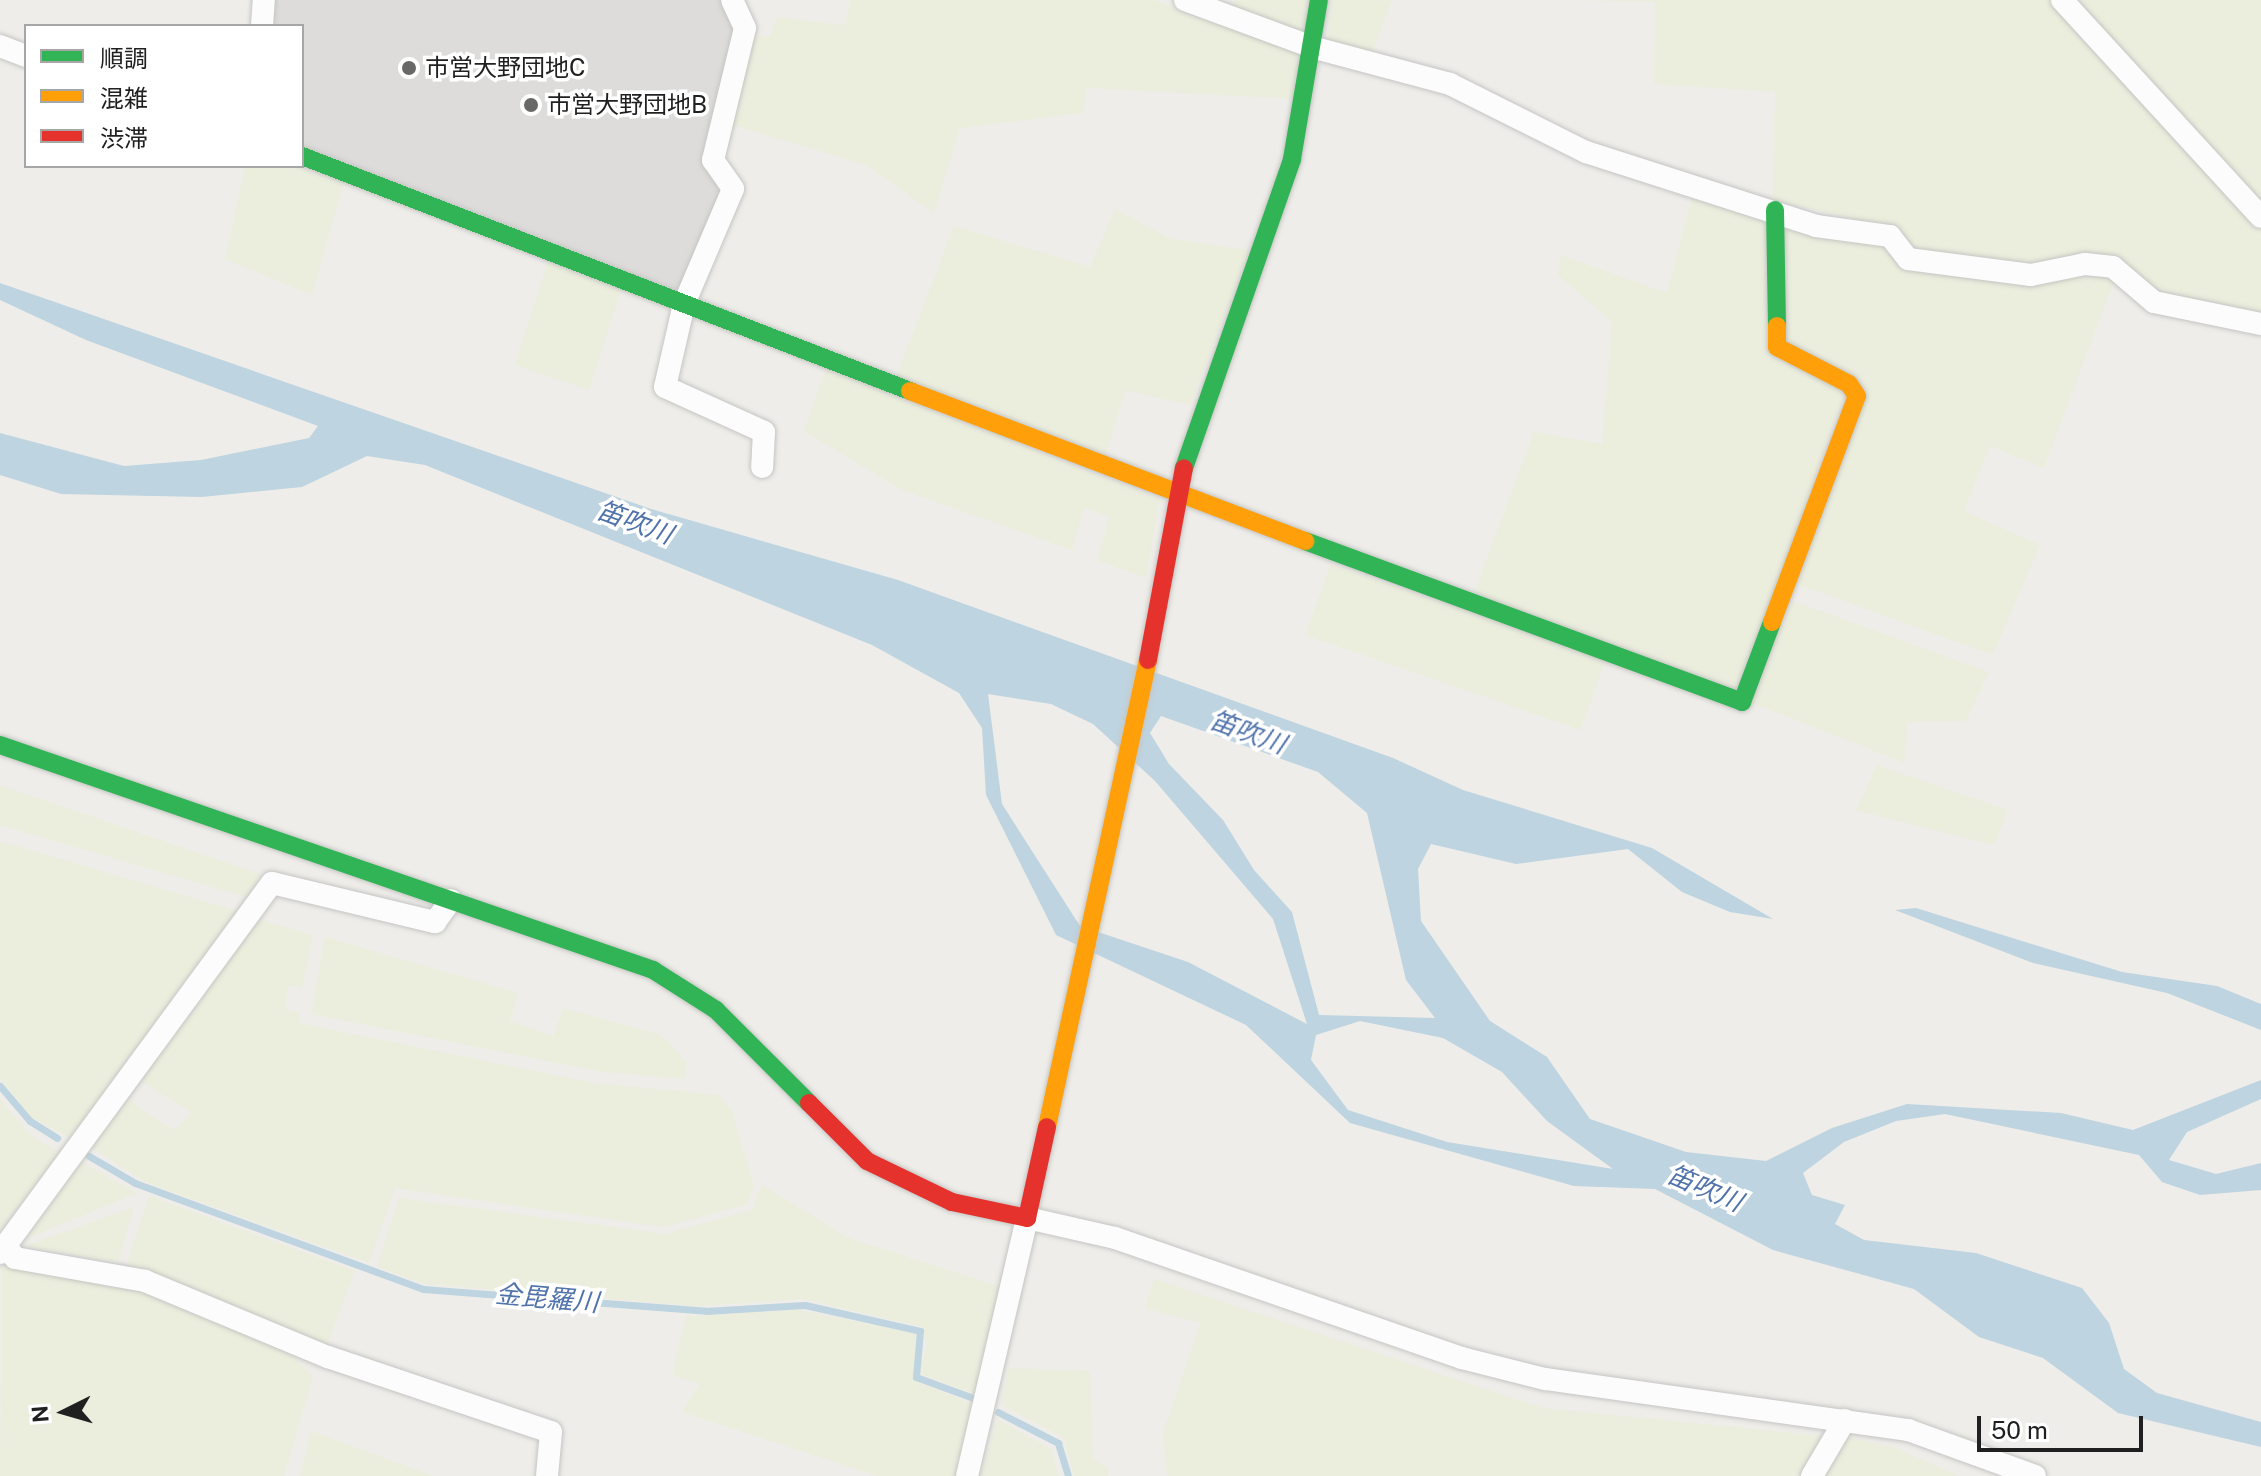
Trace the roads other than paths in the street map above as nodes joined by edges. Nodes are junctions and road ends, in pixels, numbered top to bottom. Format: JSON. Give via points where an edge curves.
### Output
{"nodes":[{"id":1,"x":264,"y":0,"type":"edge"},
{"id":2,"x":732,"y":0,"type":"edge"},
{"id":3,"x":1185,"y":0,"type":"edge"},
{"id":4,"x":1319,"y":0,"type":"edge"},
{"id":5,"x":2062,"y":0,"type":"edge"},
{"id":6,"x":262,"y":24,"type":"edge"},
{"id":7,"x":0,"y":46,"type":"edge"},
{"id":8,"x":1315,"y":48,"type":"junction"},
{"id":9,"x":24,"y":55,"type":"edge"},
{"id":10,"x":304,"y":157,"type":"edge"},
{"id":11,"x":1775,"y":210,"type":"junction"},
{"id":12,"x":2261,"y":217,"type":"edge"},
{"id":13,"x":684,"y":304,"type":"junction"},
{"id":14,"x":2261,"y":324,"type":"edge"},
{"id":15,"x":762,"y":467,"type":"dead end"},
{"id":16,"x":1177,"y":491,"type":"junction"},
{"id":17,"x":0,"y":745,"type":"edge"},
{"id":18,"x":451,"y":900,"type":"junction"},
{"id":19,"x":1027,"y":1218,"type":"junction"},
{"id":20,"x":3,"y":1249,"type":"edge"},
{"id":21,"x":1845,"y":1420,"type":"junction"},
{"id":22,"x":547,"y":1476,"type":"edge"},
{"id":23,"x":967,"y":1476,"type":"edge"},
{"id":24,"x":1812,"y":1476,"type":"edge"},
{"id":25,"x":2035,"y":1476,"type":"edge"}],
"edges":[{"from":1,"to":6,"type":"street"},
{"from":2,"to":13,"type":"street","via":[[745,28],[713,160],[733,189]]},
{"from":3,"to":8,"type":"street"},
{"from":4,"to":8,"type":"street"},
{"from":5,"to":12,"type":"street"},
{"from":7,"to":9,"type":"street"},
{"from":8,"to":11,"type":"street","via":[[1450,84],[1586,152]]},
{"from":8,"to":16,"type":"street","via":[[1292,159],[1214,366]]},
{"from":10,"to":13,"type":"street"},
{"from":11,"to":14,"type":"street","via":[[1816,226],[1890,236],[1908,259],[1948,267],[2031,275],[2085,264],[2113,267],[2154,302]]},
{"from":11,"to":16,"type":"street","via":[[1777,347],[1849,384],[1857,396],[1742,702]]},
{"from":13,"to":15,"type":"street","via":[[665,387],[764,432]]},
{"from":13,"to":16,"type":"street"},
{"from":16,"to":19,"type":"street","via":[[1154,633]]},
{"from":17,"to":18,"type":"street"},
{"from":18,"to":19,"type":"street","via":[[663,975],[716,1010],[867,1161],[952,1202]]},
{"from":18,"to":20,"type":"street","via":[[435,922],[272,883]]},
{"from":19,"to":21,"type":"street","via":[[1115,1238],[1385,1334],[1545,1379]]},
{"from":19,"to":23,"type":"street"},
{"from":20,"to":22,"type":"street","via":[[15,1258],[145,1281],[328,1357],[551,1432]]},
{"from":21,"to":24,"type":"street"},
{"from":21,"to":25,"type":"street","via":[[1952,1441]]}]}
